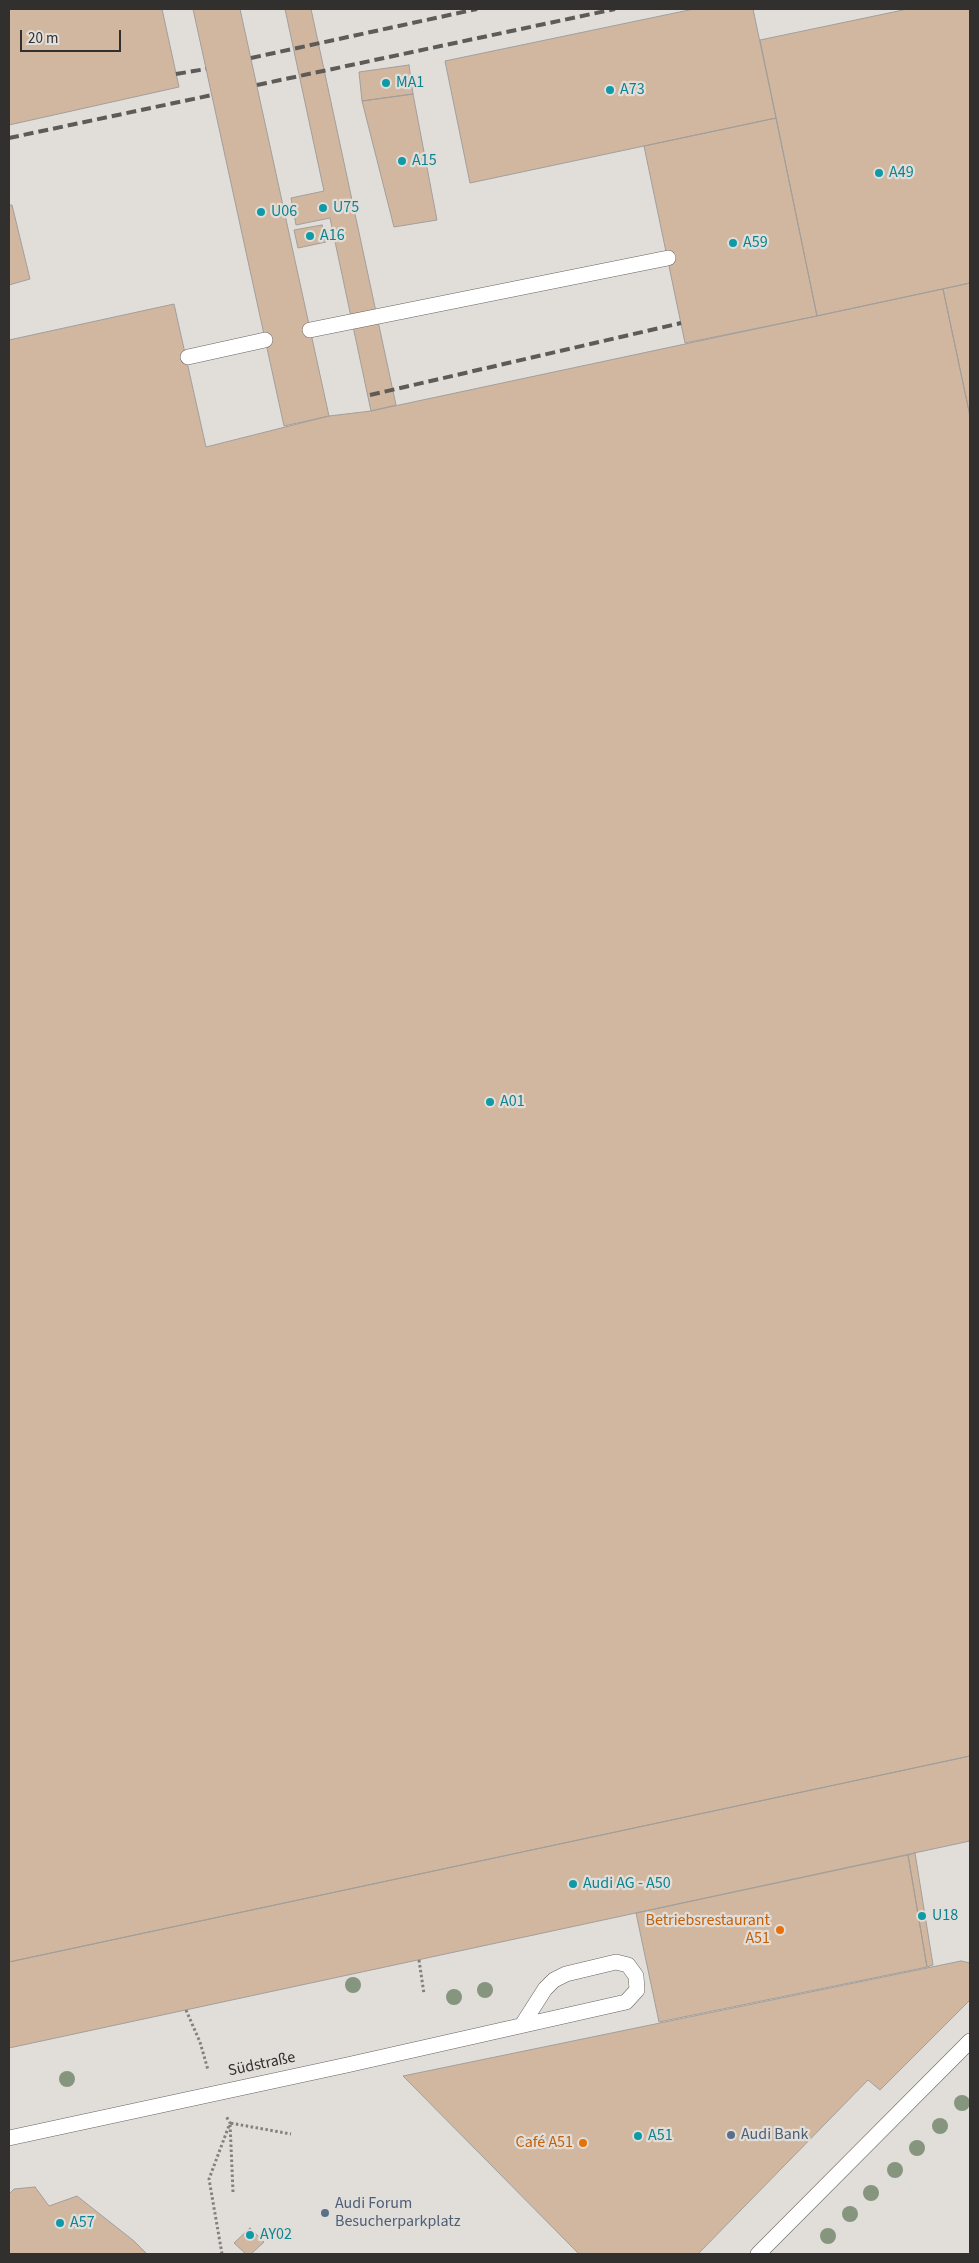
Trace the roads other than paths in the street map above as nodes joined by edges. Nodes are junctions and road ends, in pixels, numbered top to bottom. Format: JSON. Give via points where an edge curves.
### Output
{"nodes":[{"id":1,"x":668,"y":258,"type":"dead end"},
{"id":2,"x":310,"y":330,"type":"dead end"},
{"id":3,"x":265,"y":340,"type":"dead end"},
{"id":4,"x":188,"y":357,"type":"dead end"},
{"id":5,"x":522,"y":2025,"type":"junction"},
{"id":6,"x":970,"y":2041,"type":"edge"},
{"id":7,"x":9,"y":2138,"type":"edge"},
{"id":8,"x":758,"y":2254,"type":"edge"}],
"edges":[{"from":1,"to":2,"type":"lane"},
{"from":3,"to":4,"type":"lane"},
{"from":5,"to":5,"type":"lane","name":"Südstraße","via":[[626,2002],[637,1990],[636,1976],[628,1965],[616,1962],[566,1974],[544,1989]]},
{"from":5,"to":7,"type":"lane","name":"Südstraße"},
{"from":6,"to":8,"type":"lane"}]}
